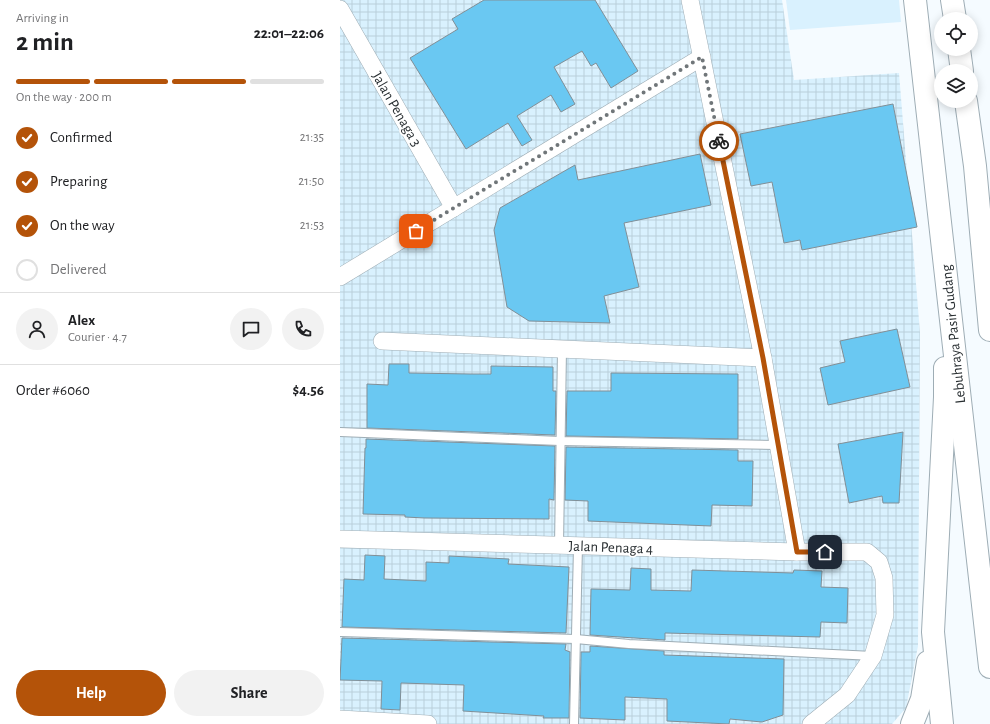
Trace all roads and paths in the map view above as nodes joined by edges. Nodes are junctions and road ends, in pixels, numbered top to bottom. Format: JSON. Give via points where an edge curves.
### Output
{"nodes":[{"id":1,"x":690,"y":0,"type":"edge"},
{"id":2,"x":952,"y":0,"type":"edge"},
{"id":3,"x":915,"y":4,"type":"edge"},
{"id":4,"x":340,"y":9,"type":"edge"},
{"id":5,"x":954,"y":12,"type":"edge"},
{"id":6,"x":702,"y":57,"type":"junction"},
{"id":7,"x":967,"y":108,"type":"edge"},
{"id":8,"x":975,"y":166,"type":"junction"},
{"id":9,"x":454,"y":208,"type":"junction"},
{"id":10,"x":990,"y":222,"type":"edge"},
{"id":11,"x":946,"y":264,"type":"junction"},
{"id":12,"x":340,"y":277,"type":"edge"},
{"id":13,"x":990,"y":330,"type":"edge"},
{"id":14,"x":382,"y":342,"type":"dead end"},
{"id":15,"x":562,"y":350,"type":"junction"},
{"id":16,"x":763,"y":358,"type":"junction"},
{"id":17,"x":340,"y":432,"type":"edge"},
{"id":18,"x":560,"y":441,"type":"junction"},
{"id":19,"x":778,"y":445,"type":"junction"},
{"id":20,"x":340,"y":539,"type":"edge"},
{"id":21,"x":559,"y":546,"type":"junction"},
{"id":22,"x":578,"y":546,"type":"junction"},
{"id":23,"x":797,"y":552,"type":"junction"},
{"id":24,"x":340,"y":632,"type":"edge"},
{"id":25,"x":933,"y":632,"type":"junction"},
{"id":26,"x":576,"y":639,"type":"junction"},
{"id":27,"x":872,"y":656,"type":"junction"},
{"id":28,"x":990,"y":667,"type":"edge"},
{"id":29,"x":340,"y":719,"type":"edge"},
{"id":30,"x":428,"y":724,"type":"edge"},
{"id":31,"x":574,"y":724,"type":"edge"},
{"id":32,"x":811,"y":724,"type":"edge"},
{"id":33,"x":912,"y":724,"type":"edge"},
{"id":34,"x":942,"y":724,"type":"edge"}],
"edges":[{"from":1,"to":6,"type":"street"},
{"from":2,"to":5,"type":"highway"},
{"from":3,"to":11,"type":"highway","name":"Lebuhraya Pasir Gudang"},
{"from":4,"to":9,"type":"street","name":"Jalan Penaga 3"},
{"from":6,"to":9,"type":"street"},
{"from":6,"to":16,"type":"street"},
{"from":7,"to":8,"type":"highway"},
{"from":8,"to":10,"type":"highway"},
{"from":8,"to":13,"type":"highway"},
{"from":9,"to":12,"type":"street"},
{"from":11,"to":25,"type":"highway","via":[[945,397]]},
{"from":11,"to":28,"type":"highway","name":"Lebuhraya Pasir Gudang"},
{"from":14,"to":15,"type":"street"},
{"from":15,"to":16,"type":"street"},
{"from":15,"to":18,"type":"lane"},
{"from":16,"to":19,"type":"street"},
{"from":17,"to":18,"type":"lane"},
{"from":18,"to":19,"type":"lane"},
{"from":18,"to":21,"type":"lane"},
{"from":19,"to":23,"type":"street"},
{"from":20,"to":21,"type":"street","name":"Jalan Penaga 4"},
{"from":21,"to":22,"type":"street","name":"Jalan Penaga 4"},
{"from":22,"to":23,"type":"street","name":"Jalan Penaga 4"},
{"from":22,"to":26,"type":"lane"},
{"from":23,"to":27,"type":"street","name":"Jalan Penaga 4","via":[[867,552],[879,562],[884,578],[885,615]]},
{"from":24,"to":26,"type":"lane"},
{"from":25,"to":33,"type":"highway","via":[[922,699]]},
{"from":25,"to":34,"type":"highway"},
{"from":26,"to":27,"type":"lane"},
{"from":26,"to":31,"type":"lane"},
{"from":27,"to":32,"type":"street","via":[[847,694]]},
{"from":29,"to":30,"type":"street"}]}
